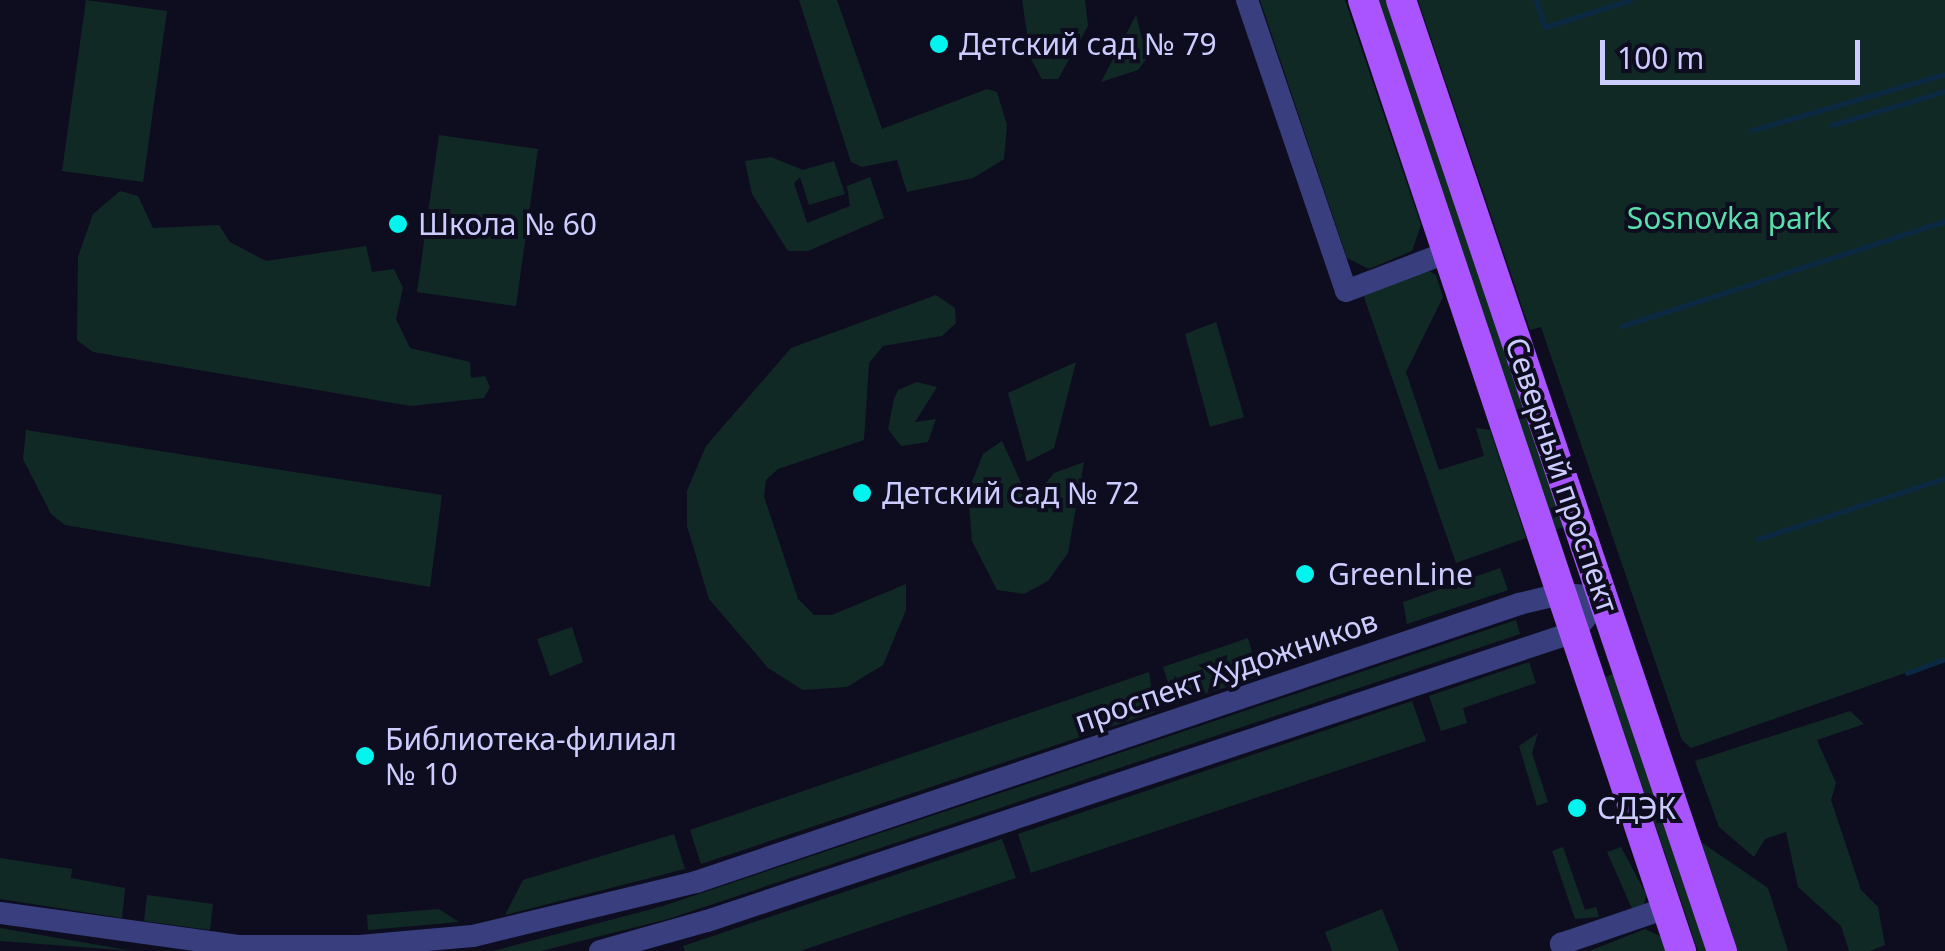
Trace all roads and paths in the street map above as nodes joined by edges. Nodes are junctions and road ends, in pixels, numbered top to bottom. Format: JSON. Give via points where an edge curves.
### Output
{"nodes":[{"id":1,"x":1246,"y":0,"type":"edge"},
{"id":2,"x":1362,"y":0,"type":"edge"},
{"id":3,"x":1401,"y":0,"type":"edge"},
{"id":4,"x":1448,"y":252,"type":"junction"},
{"id":5,"x":1561,"y":594,"type":"junction"},
{"id":6,"x":1603,"y":597,"type":"junction"},
{"id":7,"x":1574,"y":632,"type":"junction"},
{"id":8,"x":1666,"y":908,"type":"junction"},
{"id":9,"x":0,"y":913,"type":"edge"},
{"id":10,"x":408,"y":948,"type":"edge"},
{"id":11,"x":1562,"y":948,"type":"edge"},
{"id":12,"x":600,"y":951,"type":"edge"},
{"id":13,"x":1681,"y":951,"type":"edge"},
{"id":14,"x":1722,"y":951,"type":"edge"}],
"edges":[{"from":1,"to":4,"type":"street","via":[[1346,291]]},
{"from":2,"to":4,"type":"main road","name":"Северный проспект"},
{"from":3,"to":6,"type":"main road","name":"Северный проспект"},
{"from":4,"to":5,"type":"main road","name":"Северный проспект"},
{"from":5,"to":6,"type":"street","name":"проспект Художников"},
{"from":5,"to":7,"type":"main road","name":"Северный проспект"},
{"from":5,"to":10,"type":"street","name":"проспект Художников","via":[[696,882],[553,920]]},
{"from":6,"to":7,"type":"street"},
{"from":6,"to":14,"type":"main road","name":"Северный проспект"},
{"from":7,"to":8,"type":"main road","name":"Северный проспект"},
{"from":7,"to":12,"type":"street","via":[[708,921]]},
{"from":8,"to":11,"type":"street"},
{"from":8,"to":13,"type":"main road","name":"Северный проспект"},
{"from":9,"to":10,"type":"street","name":"проспект Художников","via":[[238,946]]}]}
